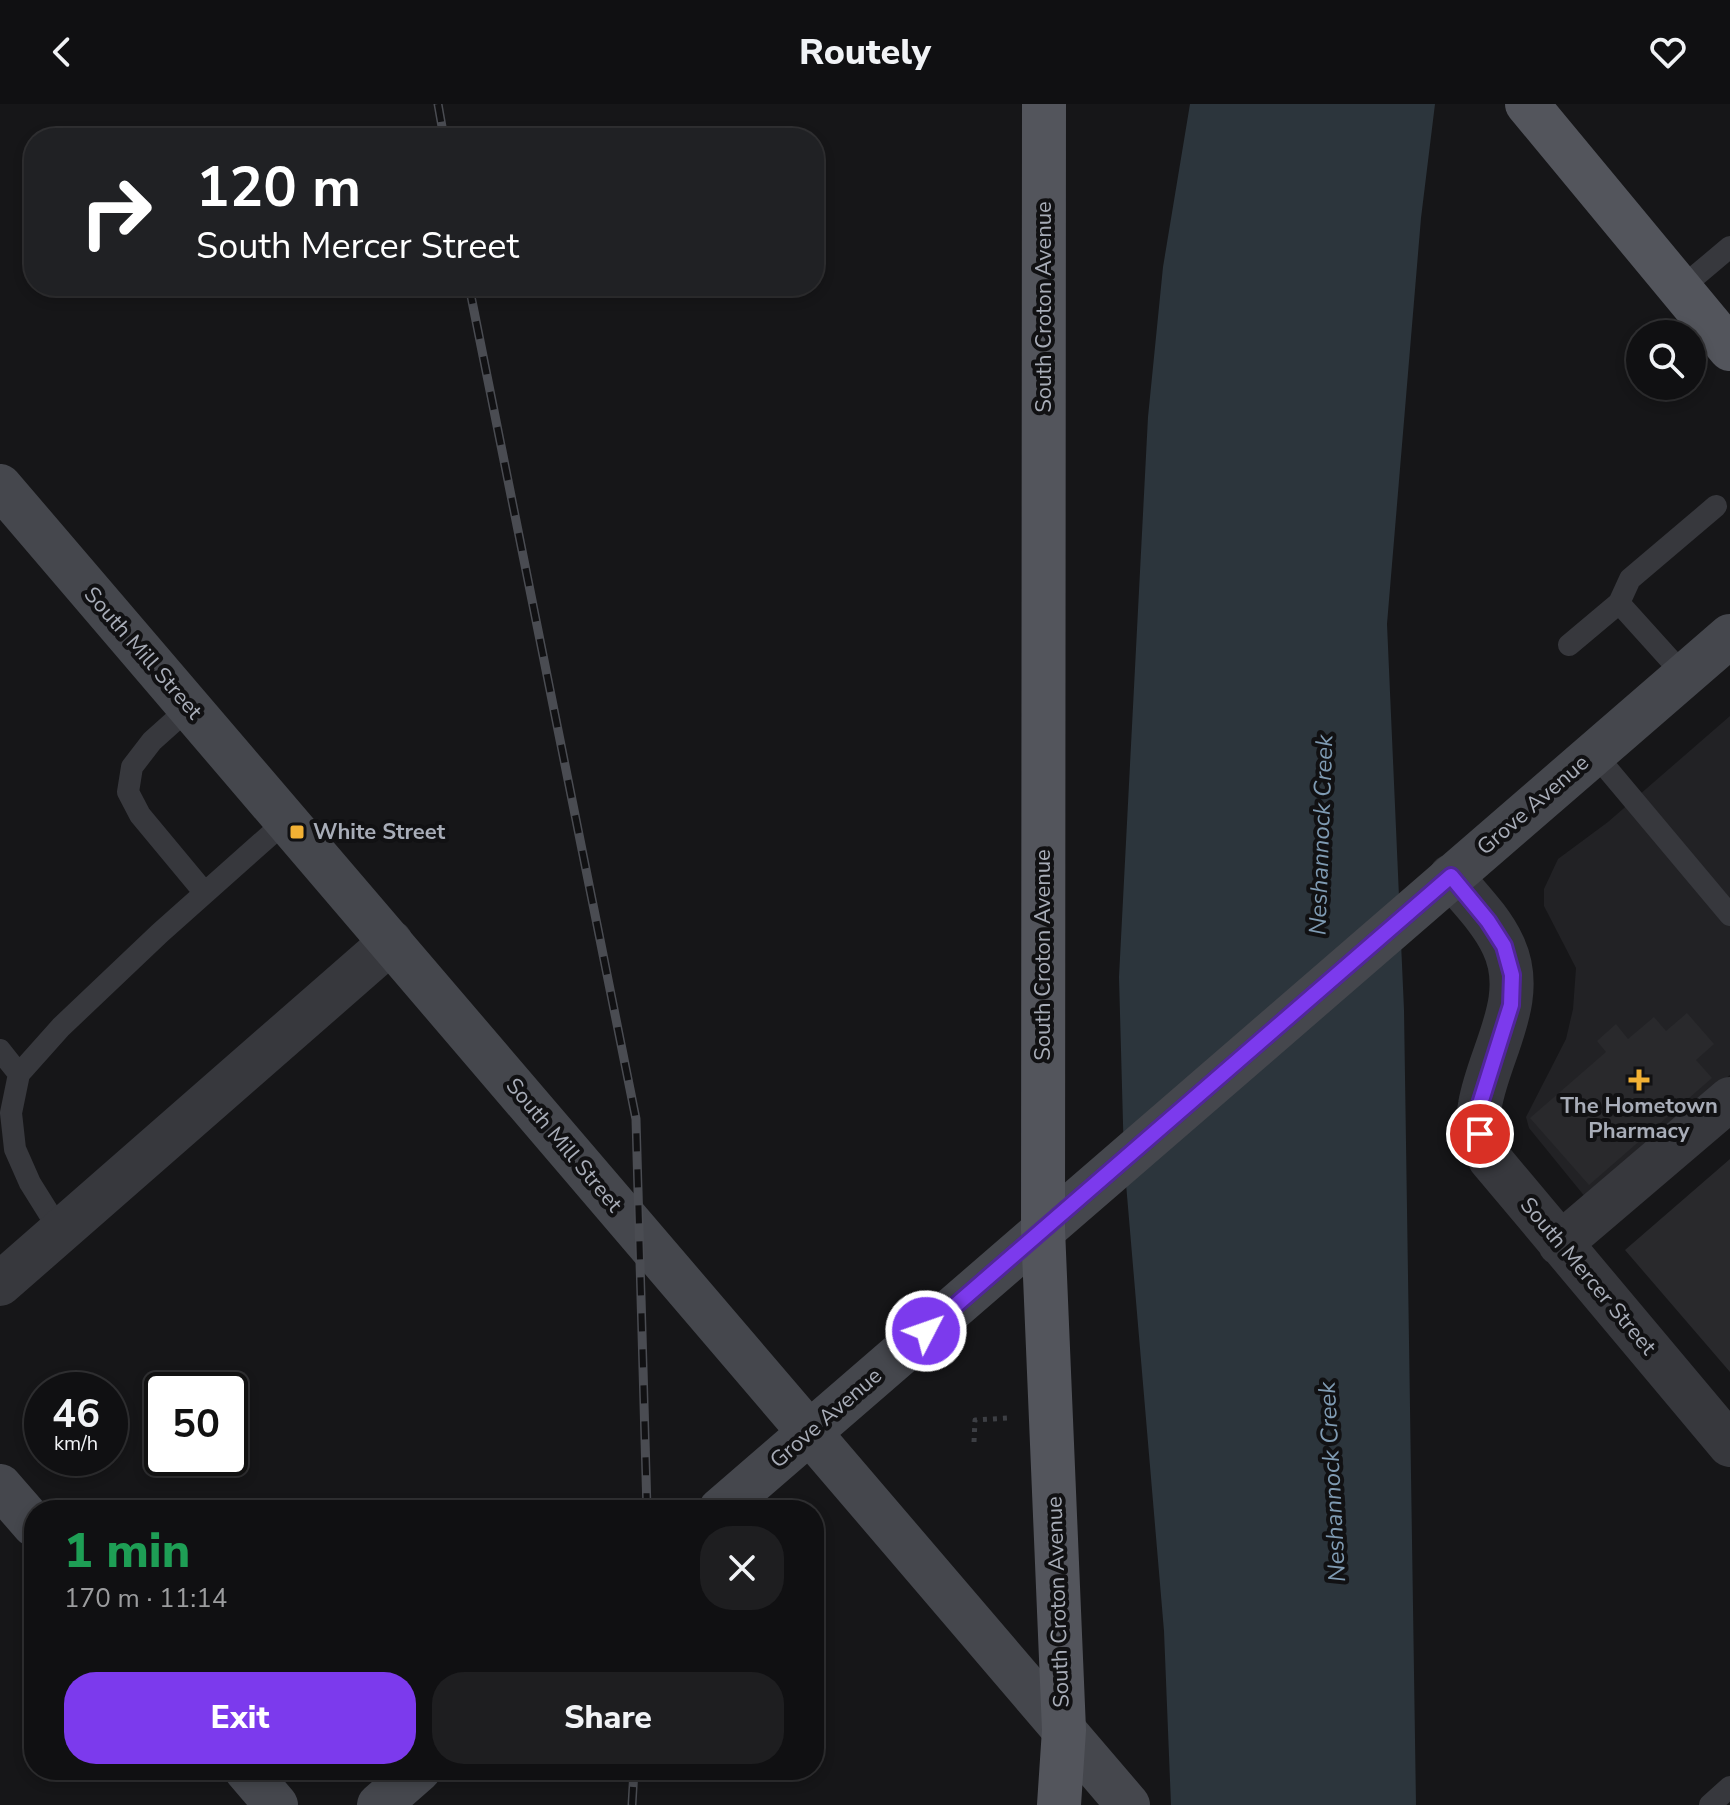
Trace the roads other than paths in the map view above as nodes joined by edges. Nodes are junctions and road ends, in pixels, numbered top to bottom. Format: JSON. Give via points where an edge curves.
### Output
{"nodes":[{"id":1,"x":1044,"y":104,"type":"edge"},
{"id":2,"x":1527,"y":104,"type":"edge"},
{"id":3,"x":1730,"y":247,"type":"edge"},
{"id":4,"x":1680,"y":289,"type":"junction"},
{"id":5,"x":1730,"y":349,"type":"edge"},
{"id":6,"x":0,"y":486,"type":"edge"},
{"id":7,"x":1716,"y":506,"type":"dead end"},
{"id":8,"x":1619,"y":603,"type":"junction"},
{"id":9,"x":1730,"y":636,"type":"edge"},
{"id":10,"x":1569,"y":645,"type":"dead end"},
{"id":11,"x":1684,"y":675,"type":"junction"},
{"id":12,"x":190,"y":707,"type":"junction"},
{"id":13,"x":1594,"y":753,"type":"junction"},
{"id":14,"x":287,"y":820,"type":"junction"},
{"id":15,"x":1451,"y":876,"type":"junction"},
{"id":16,"x":204,"y":892,"type":"junction"},
{"id":17,"x":1730,"y":915,"type":"edge"},
{"id":18,"x":391,"y":942,"type":"junction"},
{"id":19,"x":0,"y":1050,"type":"edge"},
{"id":20,"x":19,"y":1074,"type":"junction"},
{"id":21,"x":1730,"y":1099,"type":"edge"},
{"id":22,"x":7,"y":1155,"type":"edge"},
{"id":23,"x":1043,"y":1229,"type":"junction"},
{"id":24,"x":60,"y":1231,"type":"junction"},
{"id":25,"x":1560,"y":1244,"type":"junction"},
{"id":26,"x":0,"y":1284,"type":"edge"},
{"id":27,"x":809,"y":1432,"type":"junction"},
{"id":28,"x":1730,"y":1445,"type":"edge"},
{"id":29,"x":0,"y":1486,"type":"edge"},
{"id":30,"x":731,"y":1500,"type":"edge"},
{"id":31,"x":24,"y":1514,"type":"edge"},
{"id":32,"x":1064,"y":1730,"type":"junction"},
{"id":33,"x":255,"y":1780,"type":"edge"},
{"id":34,"x":408,"y":1780,"type":"edge"},
{"id":35,"x":1730,"y":1787,"type":"edge"},
{"id":36,"x":276,"y":1805,"type":"edge"},
{"id":37,"x":379,"y":1805,"type":"edge"},
{"id":38,"x":1059,"y":1805,"type":"edge"},
{"id":39,"x":1128,"y":1805,"type":"edge"},
{"id":40,"x":1710,"y":1805,"type":"edge"}],
"edges":[{"from":1,"to":23,"type":"main road","name":"South Croton Avenue"},
{"from":2,"to":4,"type":"main road"},
{"from":3,"to":4,"type":"lane"},
{"from":4,"to":5,"type":"main road"},
{"from":6,"to":12,"type":"street","name":"South Mill Street"},
{"from":7,"to":8,"type":"lane","via":[[1630,579]]},
{"from":8,"to":10,"type":"lane"},
{"from":8,"to":11,"type":"lane"},
{"from":9,"to":11,"type":"street","name":"Grove Avenue"},
{"from":11,"to":13,"type":"street","name":"Grove Avenue"},
{"from":12,"to":14,"type":"street","name":"South Mill Street"},
{"from":12,"to":16,"type":"lane","via":[[132,767],[128,792],[140,815]]},
{"from":13,"to":15,"type":"street","name":"Grove Avenue"},
{"from":13,"to":17,"type":"lane"},
{"from":14,"to":16,"type":"lane"},
{"from":14,"to":18,"type":"street","name":"South Mill Street"},
{"from":15,"to":23,"type":"street","name":"Grove Avenue"},
{"from":15,"to":25,"type":"street","name":"South Mercer Street","via":[[1496,933],[1512,975],[1511,1005],[1479,1107],[1480,1134],[1490,1159]]},
{"from":16,"to":20,"type":"lane","via":[[61,1027]]},
{"from":18,"to":24,"type":"street"},
{"from":18,"to":27,"type":"street","name":"South Mill Street"},
{"from":19,"to":20,"type":"lane"},
{"from":20,"to":22,"type":"lane"},
{"from":21,"to":25,"type":"street"},
{"from":22,"to":24,"type":"lane"},
{"from":23,"to":27,"type":"street","name":"Grove Avenue"},
{"from":23,"to":32,"type":"main road","name":"South Croton Avenue"},
{"from":24,"to":26,"type":"street"},
{"from":25,"to":28,"type":"street","name":"South Mercer Street"},
{"from":27,"to":30,"type":"street","name":"Grove Avenue"},
{"from":27,"to":32,"type":"street","name":"South Mill Street"},
{"from":29,"to":31,"type":"street"},
{"from":32,"to":38,"type":"main road","name":"South Croton Avenue"},
{"from":32,"to":39,"type":"street","name":"South Mill Street"},
{"from":33,"to":36,"type":"street"},
{"from":34,"to":37,"type":"street"},
{"from":35,"to":40,"type":"lane"}]}
